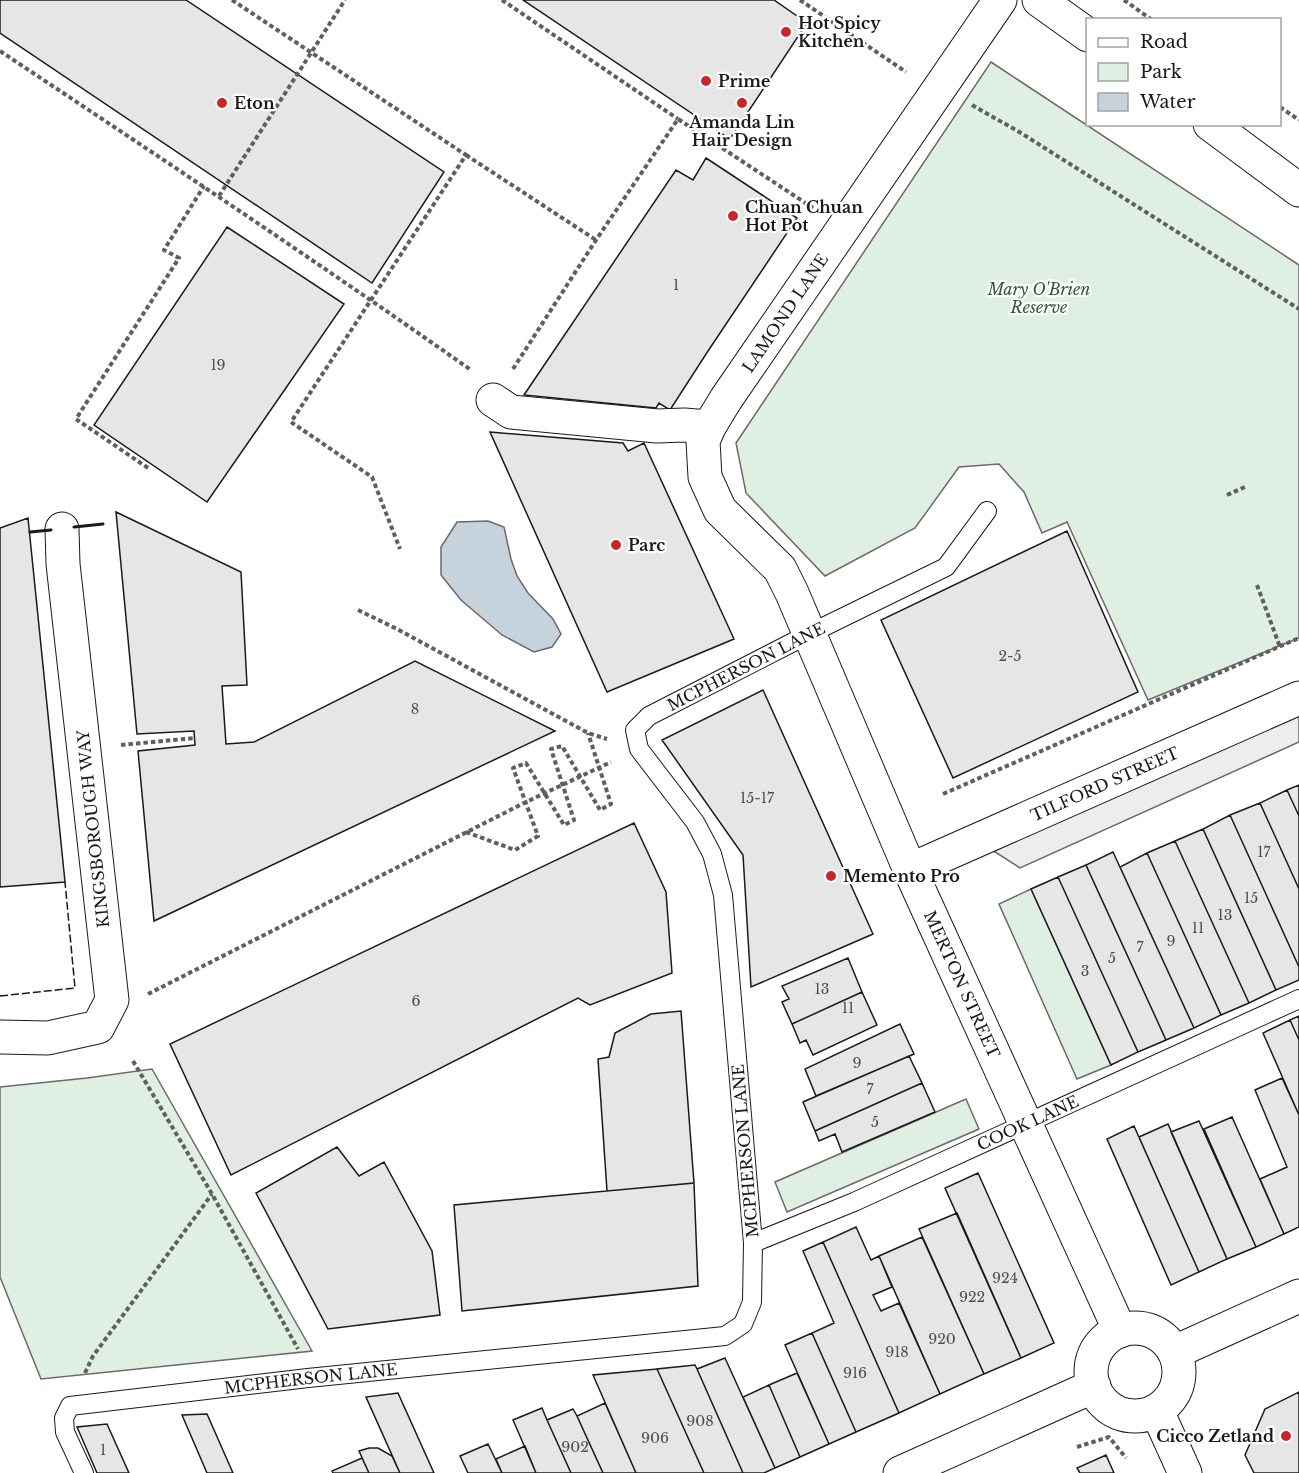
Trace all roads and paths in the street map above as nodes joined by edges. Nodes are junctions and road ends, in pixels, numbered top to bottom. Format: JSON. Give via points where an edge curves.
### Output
{"nodes":[{"id":1,"x":232,"y":0,"type":"edge"},
{"id":2,"x":345,"y":0,"type":"edge"},
{"id":3,"x":502,"y":0,"type":"edge"},
{"id":4,"x":800,"y":0,"type":"edge"},
{"id":5,"x":1000,"y":0,"type":"edge"},
{"id":6,"x":1039,"y":0,"type":"edge"},
{"id":7,"x":1124,"y":0,"type":"edge"},
{"id":8,"x":1149,"y":18,"type":"edge"},
{"id":9,"x":1086,"y":34,"type":"edge"},
{"id":10,"x":0,"y":51,"type":"edge"},
{"id":11,"x":311,"y":52,"type":"junction"},
{"id":12,"x":940,"y":87,"type":"junction"},
{"id":13,"x":1281,"y":108,"type":"edge"},
{"id":14,"x":678,"y":119,"type":"junction"},
{"id":15,"x":1299,"y":120,"type":"edge"},
{"id":16,"x":1213,"y":126,"type":"edge"},
{"id":17,"x":466,"y":155,"type":"junction"},
{"id":18,"x":204,"y":186,"type":"junction"},
{"id":19,"x":1299,"y":190,"type":"edge"},
{"id":20,"x":219,"y":196,"type":"junction"},
{"id":21,"x":814,"y":208,"type":"dead end"},
{"id":22,"x":596,"y":240,"type":"junction"},
{"id":23,"x":370,"y":299,"type":"junction"},
{"id":24,"x":1299,"y":309,"type":"edge"},
{"id":25,"x":496,"y":395,"type":"junction"},
{"id":26,"x":709,"y":427,"type":"junction"},
{"id":27,"x":148,"y":468,"type":"dead end"},
{"id":28,"x":1247,"y":486,"type":"dead end"},
{"id":29,"x":1227,"y":495,"type":"dead end"},
{"id":30,"x":987,"y":511,"type":"dead end"},
{"id":31,"x":62,"y":529,"type":"dead end"},
{"id":32,"x":400,"y":549,"type":"dead end"},
{"id":33,"x":1257,"y":585,"type":"dead end"},
{"id":34,"x":358,"y":610,"type":"dead end"},
{"id":35,"x":809,"y":634,"type":"junction"},
{"id":36,"x":1299,"y":638,"type":"edge"},
{"id":37,"x":1280,"y":647,"type":"junction"},
{"id":38,"x":1299,"y":698,"type":"edge"},
{"id":39,"x":588,"y":733,"type":"junction"},
{"id":40,"x":195,"y":738,"type":"dead end"},
{"id":41,"x":118,"y":745,"type":"dead end"},
{"id":42,"x":639,"y":749,"type":"junction"},
{"id":43,"x":599,"y":768,"type":"junction"},
{"id":44,"x":579,"y":777,"type":"junction"},
{"id":45,"x":563,"y":785,"type":"junction"},
{"id":46,"x":545,"y":793,"type":"junction"},
{"id":47,"x":943,"y":794,"type":"dead end"},
{"id":48,"x":526,"y":802,"type":"junction"},
{"id":49,"x":466,"y":832,"type":"junction"},
{"id":50,"x":910,"y":870,"type":"junction"},
{"id":51,"x":1299,"y":999,"type":"edge"},
{"id":52,"x":112,"y":1000,"type":"junction"},
{"id":53,"x":0,"y":1037,"type":"edge"},
{"id":54,"x":132,"y":1061,"type":"dead end"},
{"id":55,"x":1025,"y":1123,"type":"junction"},
{"id":56,"x":213,"y":1194,"type":"junction"},
{"id":57,"x":753,"y":1243,"type":"junction"},
{"id":58,"x":1299,"y":1296,"type":"edge"},
{"id":59,"x":1120,"y":1331,"type":"junction"},
{"id":60,"x":1175,"y":1352,"type":"junction"},
{"id":61,"x":308,"y":1378,"type":"junction"},
{"id":62,"x":1094,"y":1386,"type":"junction"},
{"id":63,"x":1157,"y":1410,"type":"junction"},
{"id":64,"x":67,"y":1412,"type":"junction"},
{"id":65,"x":1077,"y":1448,"type":"dead end"},
{"id":66,"x":1126,"y":1458,"type":"dead end"},
{"id":67,"x":84,"y":1473,"type":"edge"},
{"id":68,"x":900,"y":1473,"type":"edge"},
{"id":69,"x":1185,"y":1473,"type":"edge"}],
"edges":[{"from":1,"to":11,"type":"path"},
{"from":2,"to":11,"type":"path"},
{"from":3,"to":14,"type":"path"},
{"from":4,"to":12,"type":"path","via":[[907,72]]},
{"from":5,"to":12,"type":"street","name":"LAMOND LANE"},
{"from":6,"to":9,"type":"street"},
{"from":7,"to":8,"type":"path"},
{"from":10,"to":18,"type":"path"},
{"from":11,"to":17,"type":"path"},
{"from":11,"to":20,"type":"path"},
{"from":12,"to":24,"type":"path","via":[[1021,133]]},
{"from":12,"to":26,"type":"street","name":"LAMOND LANE"},
{"from":13,"to":15,"type":"path"},
{"from":14,"to":21,"type":"path"},
{"from":14,"to":22,"type":"path"},
{"from":16,"to":19,"type":"street"},
{"from":17,"to":22,"type":"path"},
{"from":17,"to":23,"type":"path"},
{"from":18,"to":20,"type":"path"},
{"from":18,"to":27,"type":"path","via":[[164,250],[179,258],[76,419]]},
{"from":20,"to":23,"type":"path"},
{"from":22,"to":25,"type":"path"},
{"from":23,"to":25,"type":"path"},
{"from":23,"to":32,"type":"path","via":[[291,422],[372,477]]},
{"from":25,"to":26,"type":"street","via":[[511,412]]},
{"from":26,"to":35,"type":"street","name":"LAMOND LANE","via":[[703,441],[705,477],[720,510],[780,569]]},
{"from":28,"to":29,"type":"path"},
{"from":30,"to":35,"type":"lane","name":"MCPHERSON LANE","via":[[946,567]]},
{"from":31,"to":52,"type":"street","name":"KINGSBOROUGH WAY"},
{"from":33,"to":37,"type":"path"},
{"from":34,"to":39,"type":"path"},
{"from":35,"to":42,"type":"lane","name":"MCPHERSON LANE","via":[[649,716],[635,730]]},
{"from":35,"to":50,"type":"street","name":"MERTON STREET"},
{"from":36,"to":37,"type":"path"},
{"from":37,"to":47,"type":"path"},
{"from":38,"to":50,"type":"street","name":"TILFORD STREET"},
{"from":39,"to":42,"type":"path"},
{"from":39,"to":43,"type":"path"},
{"from":40,"to":41,"type":"path"},
{"from":42,"to":43,"type":"path"},
{"from":42,"to":57,"type":"lane","name":"MCPHERSON LANE","via":[[695,822],[712,854],[723,895]]},
{"from":43,"to":44,"type":"path"},
{"from":43,"to":44,"type":"path","via":[[610,804],[600,810]]},
{"from":44,"to":45,"type":"path"},
{"from":44,"to":45,"type":"path","via":[[562,746],[551,749]]},
{"from":45,"to":46,"type":"path"},
{"from":45,"to":46,"type":"path","via":[[574,820],[564,825]]},
{"from":46,"to":48,"type":"path"},
{"from":46,"to":48,"type":"path","via":[[526,763],[513,768]]},
{"from":48,"to":49,"type":"path"},
{"from":48,"to":49,"type":"path","via":[[538,836],[515,850]]},
{"from":49,"to":52,"type":"path","via":[[145,995]]},
{"from":50,"to":55,"type":"street","name":"MERTON STREET"},
{"from":51,"to":55,"type":"lane","name":"COOK LANE"},
{"from":52,"to":53,"type":"street","via":[[99,1027],[48,1038]]},
{"from":54,"to":56,"type":"path"},
{"from":55,"to":57,"type":"lane","name":"COOK LANE","via":[[854,1202]]},
{"from":55,"to":59,"type":"street","name":"MERTON STREET"},
{"from":56,"to":61,"type":"path","via":[[300,1352]]},
{"from":56,"to":64,"type":"path","via":[[93,1356]]},
{"from":57,"to":61,"type":"lane","name":"MCPHERSON LANE","via":[[752,1302],[743,1324],[725,1336]]},
{"from":58,"to":60,"type":"street"},
{"from":59,"to":60,"type":"street","via":[[1145,1329],[1157,1334]]},
{"from":59,"to":62,"type":"street","via":[[1108,1338],[1093,1359]]},
{"from":60,"to":63,"type":"street","via":[[1179,1365],[1175,1391]]},
{"from":61,"to":64,"type":"lane","name":"MCPHERSON LANE"},
{"from":62,"to":63,"type":"street","via":[[1108,1407],[1119,1413],[1132,1416]]},
{"from":62,"to":68,"type":"street"},
{"from":63,"to":69,"type":"street"},
{"from":64,"to":67,"type":"lane","via":[[66,1432]]},
{"from":65,"to":66,"type":"path","via":[[1108,1437]]}]}
